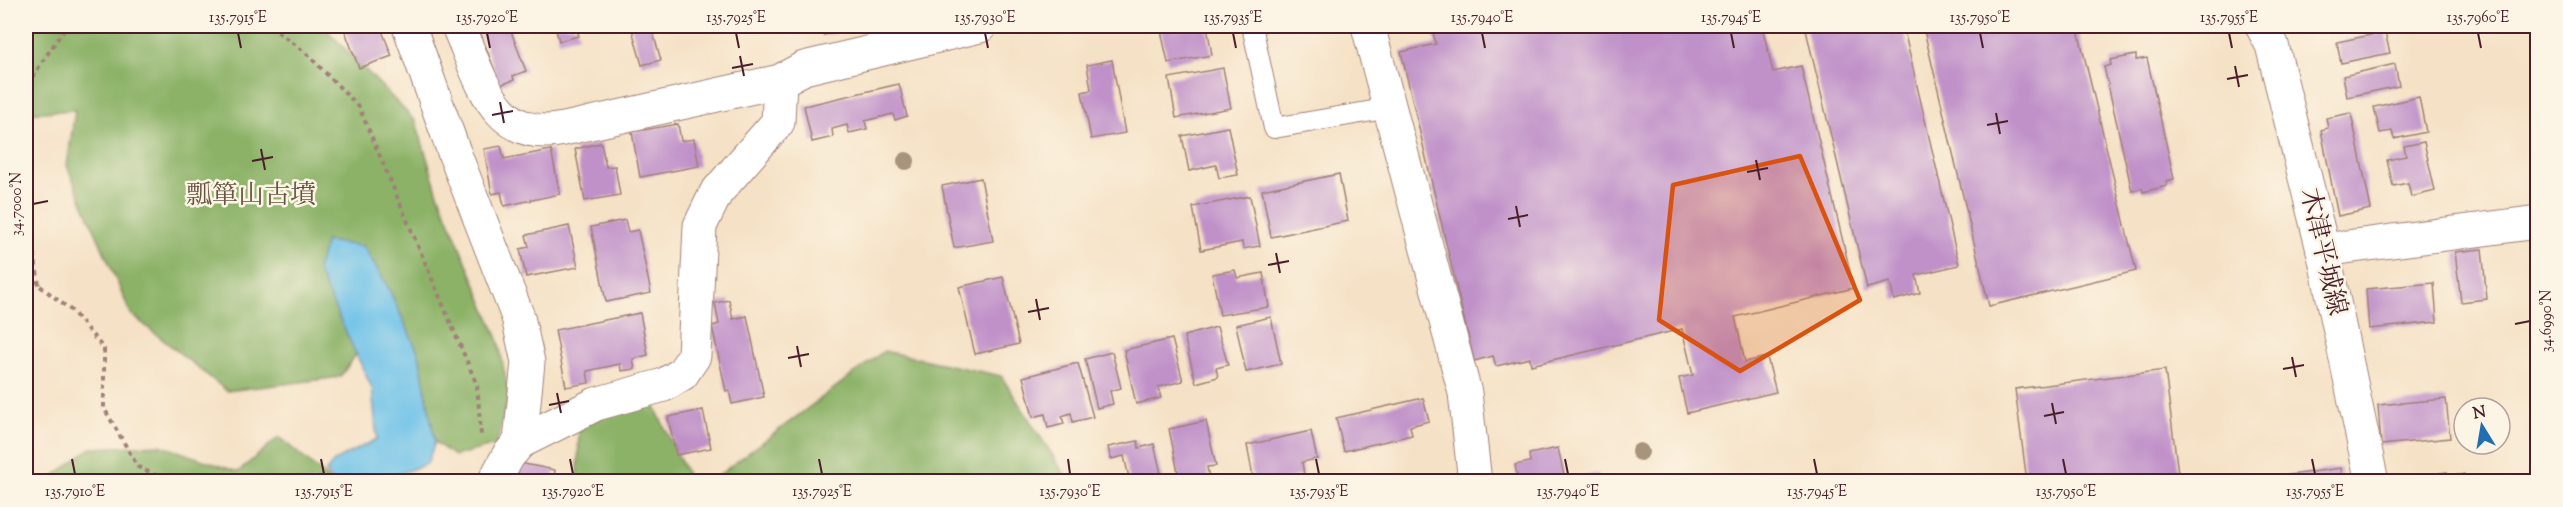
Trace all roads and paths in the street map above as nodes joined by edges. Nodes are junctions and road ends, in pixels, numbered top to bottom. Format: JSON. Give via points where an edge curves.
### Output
{"nodes":[{"id":1,"x":66,"y":26,"type":"edge"},
{"id":2,"x":270,"y":26,"type":"edge"},
{"id":3,"x":410,"y":26,"type":"edge"},
{"id":4,"x":458,"y":26,"type":"edge"},
{"id":5,"x":980,"y":26,"type":"edge"},
{"id":6,"x":1252,"y":26,"type":"edge"},
{"id":7,"x":1368,"y":26,"type":"edge"},
{"id":8,"x":2262,"y":26,"type":"edge"},
{"id":9,"x":875,"y":37,"type":"edge"},
{"id":10,"x":780,"y":81,"type":"junction"},
{"id":11,"x":26,"y":94,"type":"edge"},
{"id":12,"x":1390,"y":108,"type":"junction"},
{"id":13,"x":26,"y":200,"type":"edge"},
{"id":14,"x":2538,"y":222,"type":"edge"},
{"id":15,"x":2323,"y":250,"type":"junction"},
{"id":16,"x":26,"y":275,"type":"edge"},
{"id":17,"x":39,"y":286,"type":"junction"},
{"id":18,"x":520,"y":442,"type":"junction"},
{"id":19,"x":482,"y":444,"type":"dead end"},
{"id":20,"x":170,"y":482,"type":"edge"},
{"id":21,"x":494,"y":482,"type":"edge"},
{"id":22,"x":1476,"y":482,"type":"edge"},
{"id":23,"x":2372,"y":482,"type":"edge"}],
"edges":[{"from":1,"to":11,"type":"path","via":[[28,84]]},
{"from":2,"to":19,"type":"path","via":[[306,52],[360,107],[477,385]]},
{"from":3,"to":18,"type":"street","via":[[518,317],[528,362]]},
{"from":4,"to":10,"type":"street","via":[[493,103],[512,123],[538,132]]},
{"from":5,"to":9,"type":"street"},
{"from":6,"to":12,"type":"lane","via":[[1274,128]]},
{"from":7,"to":12,"type":"street"},
{"from":8,"to":15,"type":"street","name":"木津平城線","via":[[2272,45]]},
{"from":9,"to":10,"type":"street"},
{"from":10,"to":18,"type":"street","via":[[778,122],[716,193],[700,226],[694,356],[682,374],[664,385],[596,404]]},
{"from":12,"to":22,"type":"street","via":[[1465,393]]},
{"from":13,"to":17,"type":"path"},
{"from":14,"to":15,"type":"street"},
{"from":15,"to":23,"type":"street","name":"木津平城線"},
{"from":16,"to":17,"type":"path"},
{"from":17,"to":20,"type":"path","via":[[72,311],[104,349],[104,408],[138,467]]},
{"from":18,"to":21,"type":"street"}]}
